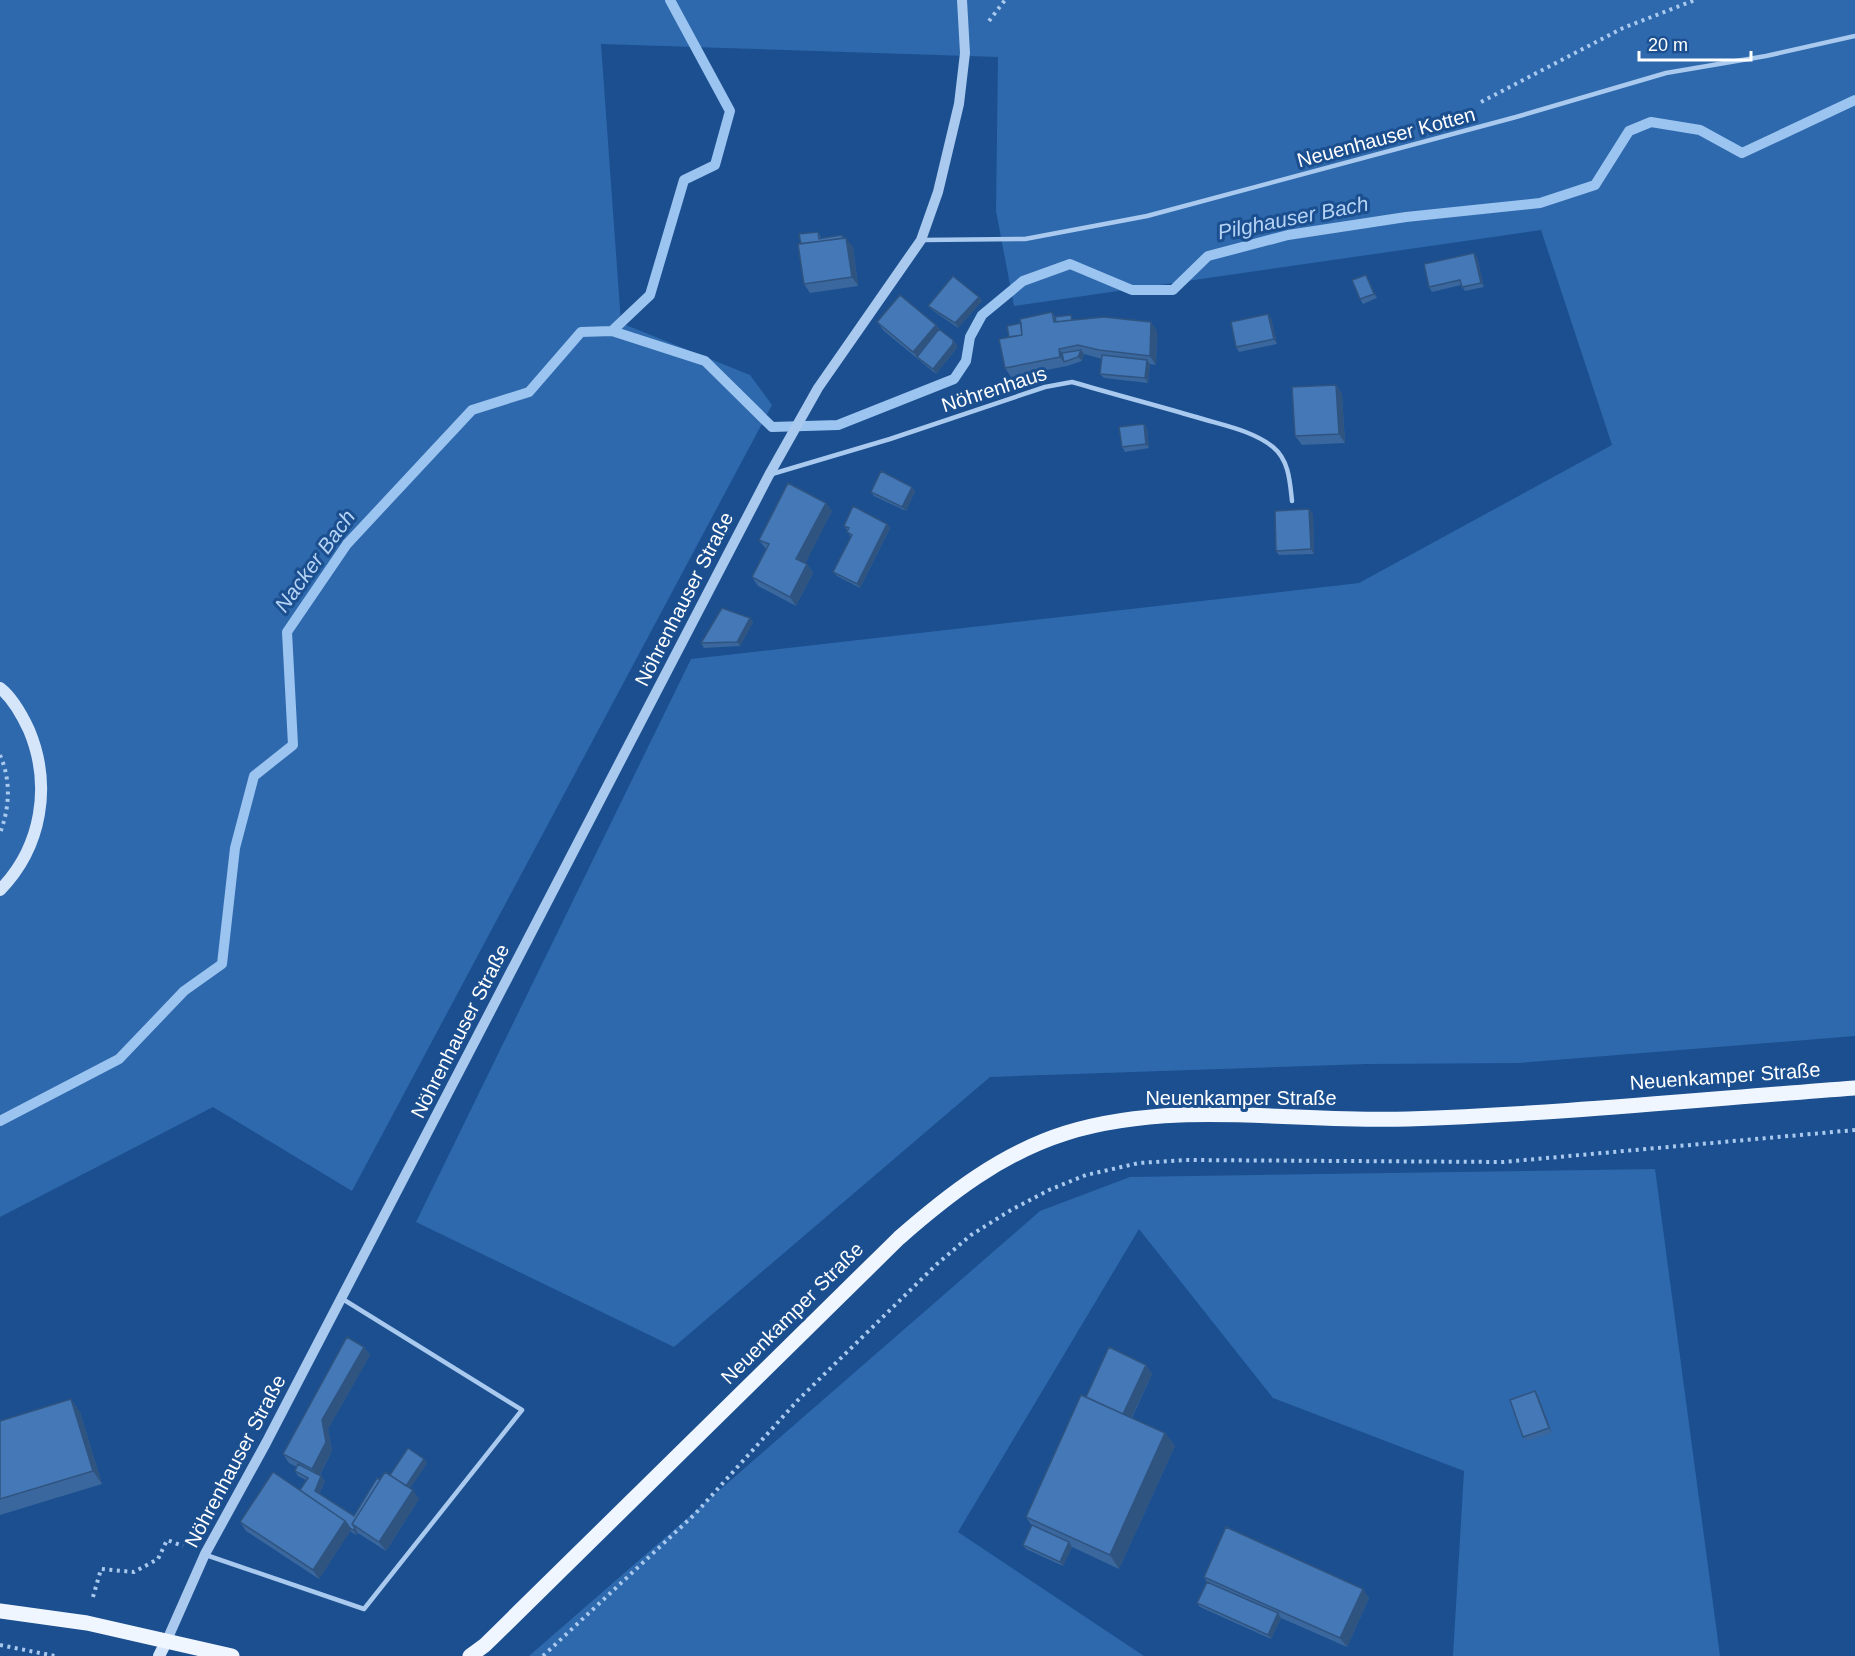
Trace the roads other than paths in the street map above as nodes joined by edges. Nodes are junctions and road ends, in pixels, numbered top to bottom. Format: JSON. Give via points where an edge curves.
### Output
{"nodes":[{"id":1,"x":962,"y":0,"type":"edge"},
{"id":2,"x":1855,"y":36,"type":"edge"},
{"id":3,"x":921,"y":240,"type":"junction"},
{"id":4,"x":769,"y":475,"type":"junction"},
{"id":5,"x":1292,"y":501,"type":"dead end"},
{"id":6,"x":0,"y":688,"type":"edge"},
{"id":7,"x":0,"y":890,"type":"edge"},
{"id":8,"x":1855,"y":1088,"type":"edge"},
{"id":9,"x":341,"y":1298,"type":"junction"},
{"id":10,"x":205,"y":1554,"type":"junction"},
{"id":11,"x":0,"y":1611,"type":"edge"},
{"id":12,"x":166,"y":1640,"type":"junction"},
{"id":13,"x":159,"y":1656,"type":"edge"},
{"id":14,"x":232,"y":1656,"type":"edge"},
{"id":15,"x":470,"y":1656,"type":"edge"}],
"edges":[{"from":1,"to":3,"type":"street","via":[[965,53],[959,104],[938,192]]},
{"from":2,"to":3,"type":"lane","name":"Neuenhauser Kotten","via":[[1666,73],[1147,216],[1025,239]]},
{"from":3,"to":4,"type":"street","name":"Nöhrenhauser Straße","via":[[818,388]]},
{"from":4,"to":5,"type":"lane","name":"Nöhrenhaus","via":[[1045,387],[1072,382],[1260,439],[1284,461]]},
{"from":4,"to":9,"type":"street","name":"Nöhrenhauser Straße"},
{"from":6,"to":7,"type":"main road","via":[[26,723],[42,781],[38,822],[28,848],[21,864]]},
{"from":8,"to":15,"type":"main road","name":"Neuenkamper Straße","via":[[1406,1119],[1156,1117],[1092,1126],[1044,1141],[991,1167],[941,1201],[899,1238]]},
{"from":9,"to":10,"type":"street","name":"Nöhrenhauser Straße"},
{"from":9,"to":10,"type":"lane","via":[[522,1410],[364,1609]]},
{"from":10,"to":12,"type":"street","name":"Nöhrenhauser Straße"},
{"from":11,"to":12,"type":"main road","via":[[87,1623]]},
{"from":12,"to":13,"type":"main road"},
{"from":12,"to":14,"type":"main road"}]}
